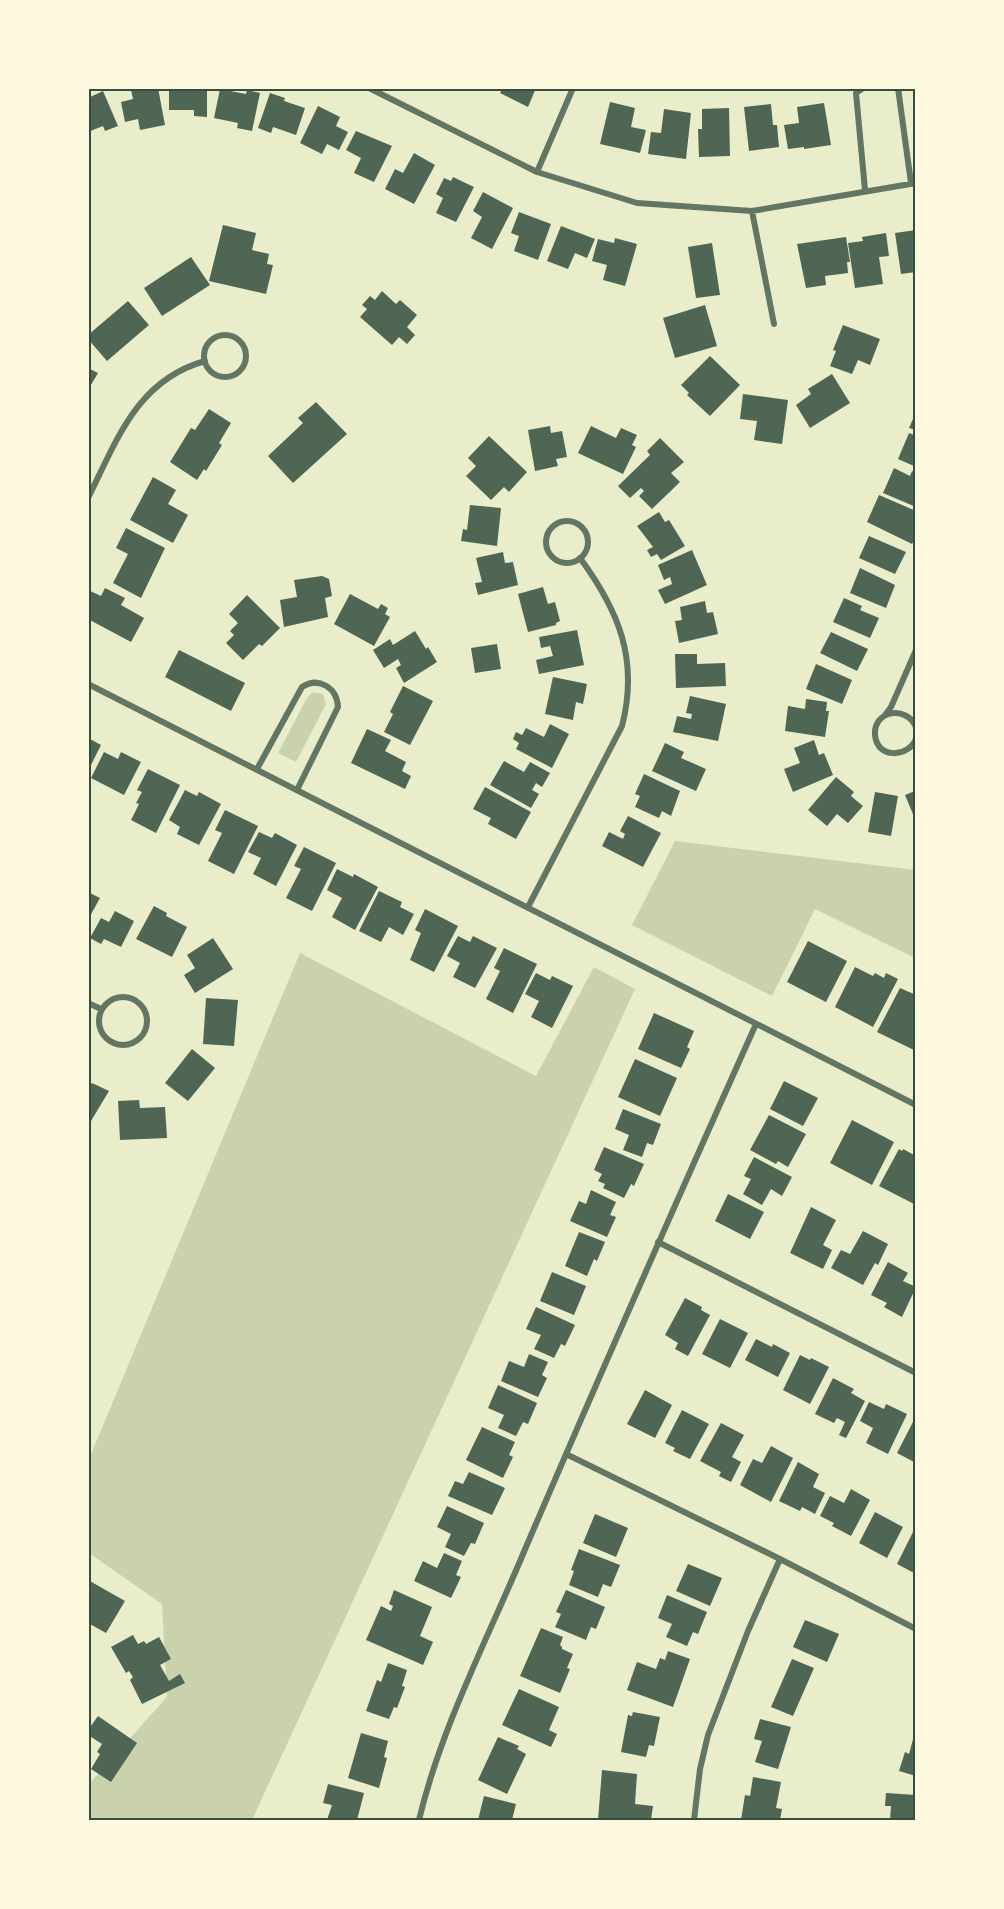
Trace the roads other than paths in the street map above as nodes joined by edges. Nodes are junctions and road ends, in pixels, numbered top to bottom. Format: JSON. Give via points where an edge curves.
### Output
{"nodes":[{"id":1,"x":369,"y":88,"type":"edge"},
{"id":2,"x":573,"y":88,"type":"edge"},
{"id":3,"x":863,"y":88,"type":"edge"},
{"id":4,"x":898,"y":88,"type":"edge"},
{"id":5,"x":537,"y":172,"type":"junction"},
{"id":6,"x":913,"y":183,"type":"edge"},
{"id":7,"x":865,"y":190,"type":"junction"},
{"id":8,"x":752,"y":211,"type":"junction"},
{"id":9,"x":774,"y":324,"type":"dead end"},
{"id":10,"x":205,"y":361,"type":"junction"},
{"id":11,"x":88,"y":498,"type":"edge"},
{"id":12,"x":580,"y":558,"type":"junction"},
{"id":13,"x":915,"y":650,"type":"edge"},
{"id":14,"x":88,"y":684,"type":"edge"},
{"id":15,"x":884,"y":716,"type":"junction"},
{"id":16,"x":915,"y":728,"type":"edge"},
{"id":17,"x":915,"y":739,"type":"edge"},
{"id":18,"x":257,"y":769,"type":"junction"},
{"id":19,"x":297,"y":790,"type":"junction"},
{"id":20,"x":528,"y":908,"type":"junction"},
{"id":21,"x":88,"y":1003,"type":"edge"},
{"id":22,"x":101,"y":1010,"type":"junction"},
{"id":23,"x":756,"y":1024,"type":"junction"},
{"id":24,"x":915,"y":1105,"type":"edge"},
{"id":25,"x":658,"y":1242,"type":"junction"},
{"id":26,"x":915,"y":1373,"type":"edge"},
{"id":27,"x":566,"y":1454,"type":"junction"},
{"id":28,"x":780,"y":1559,"type":"junction"},
{"id":29,"x":915,"y":1629,"type":"edge"},
{"id":30,"x":419,"y":1821,"type":"edge"},
{"id":31,"x":694,"y":1821,"type":"edge"}],
"edges":[{"from":1,"to":5,"type":"street"},
{"from":2,"to":5,"type":"street"},
{"from":3,"to":7,"type":"street","via":[[856,93]]},
{"from":4,"to":6,"type":"street"},
{"from":5,"to":8,"type":"street","via":[[638,203]]},
{"from":6,"to":7,"type":"street"},
{"from":7,"to":8,"type":"street"},
{"from":8,"to":9,"type":"street"},
{"from":10,"to":10,"type":"street","via":[[209,342],[221,335],[240,340],[246,352],[244,365],[234,375],[219,376]]},
{"from":10,"to":11,"type":"street","via":[[188,365],[170,376],[141,401]]},
{"from":12,"to":12,"type":"street","via":[[567,563],[549,553],[546,538],[553,526],[565,521],[583,528],[587,547]]},
{"from":12,"to":20,"type":"street","via":[[614,612],[623,636],[628,659],[628,704],[622,726]]},
{"from":13,"to":15,"type":"street"},
{"from":14,"to":18,"type":"street"},
{"from":15,"to":16,"type":"street","via":[[903,714]]},
{"from":15,"to":17,"type":"street","via":[[875,734],[885,751],[904,752]]},
{"from":18,"to":19,"type":"street"},
{"from":18,"to":19,"type":"street","via":[[302,687],[313,682],[326,685],[336,695],[338,707]]},
{"from":19,"to":20,"type":"street"},
{"from":20,"to":23,"type":"street"},
{"from":21,"to":22,"type":"street"},
{"from":22,"to":22,"type":"street","via":[[113,998],[137,1000],[147,1014],[146,1031],[128,1045],[113,1043],[102,1032]]},
{"from":23,"to":24,"type":"street"},
{"from":23,"to":25,"type":"street"},
{"from":25,"to":26,"type":"street"},
{"from":25,"to":27,"type":"street"},
{"from":27,"to":28,"type":"street"},
{"from":27,"to":30,"type":"street","via":[[449,1726]]},
{"from":28,"to":29,"type":"street"},
{"from":28,"to":31,"type":"street","via":[[708,1735]]}]}
